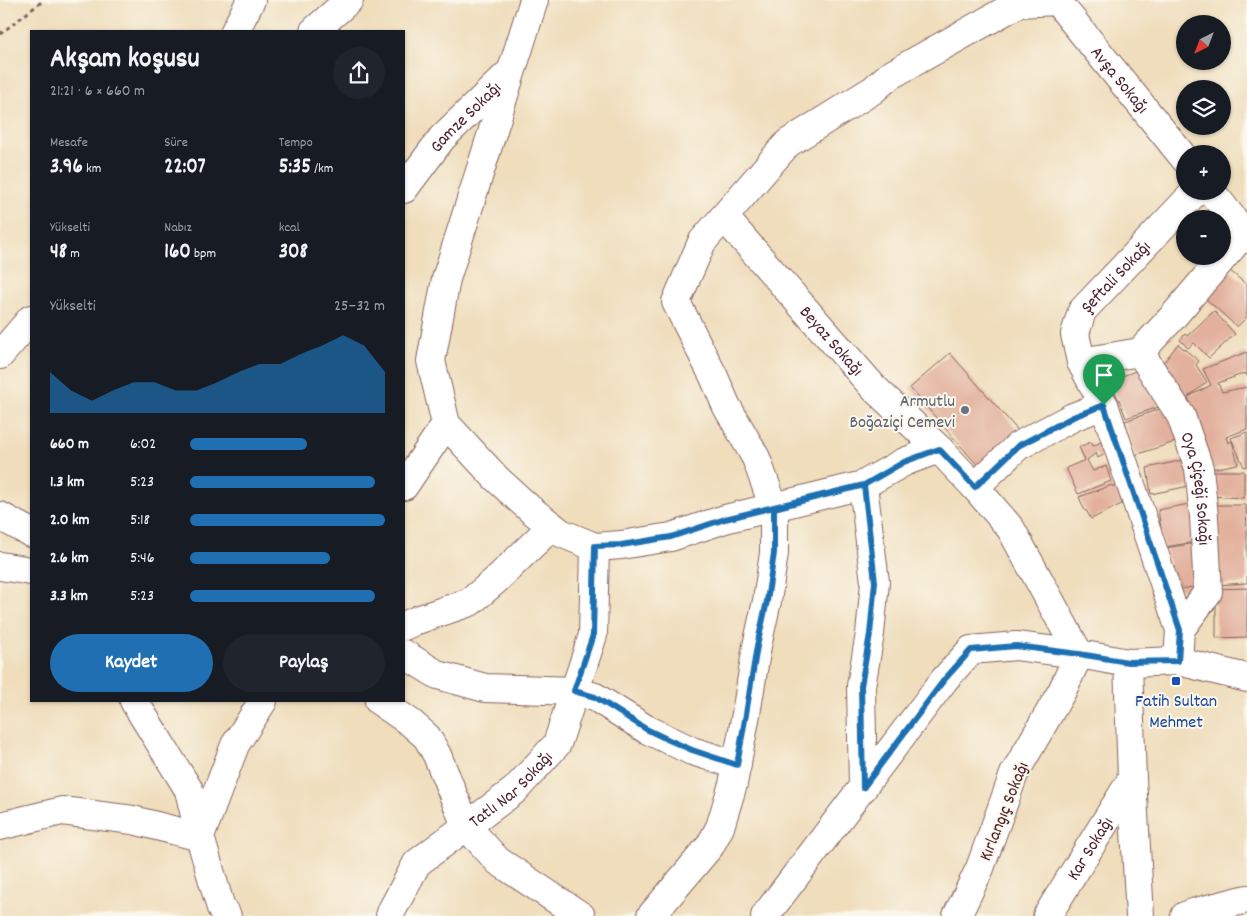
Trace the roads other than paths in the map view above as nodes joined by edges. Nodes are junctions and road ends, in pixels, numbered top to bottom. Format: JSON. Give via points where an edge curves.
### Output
{"nodes":[{"id":1,"x":251,"y":0,"type":"edge"},
{"id":2,"x":349,"y":0,"type":"edge"},
{"id":3,"x":534,"y":0,"type":"edge"},
{"id":4,"x":1057,"y":0,"type":"edge"},
{"id":5,"x":236,"y":30,"type":"edge"},
{"id":6,"x":315,"y":30,"type":"edge"},
{"id":7,"x":511,"y":71,"type":"junction"},
{"id":8,"x":1176,"y":148,"type":"edge"},
{"id":9,"x":405,"y":188,"type":"edge"},
{"id":10,"x":1187,"y":200,"type":"edge"},
{"id":11,"x":1218,"y":200,"type":"edge"},
{"id":12,"x":724,"y":217,"type":"junction"},
{"id":13,"x":1245,"y":236,"type":"edge"},
{"id":14,"x":30,"y":320,"type":"edge"},
{"id":15,"x":1140,"y":352,"type":"junction"},
{"id":16,"x":0,"y":355,"type":"edge"},
{"id":17,"x":1081,"y":362,"type":"junction"},
{"id":18,"x":1104,"y":405,"type":"junction"},
{"id":19,"x":446,"y":424,"type":"junction"},
{"id":20,"x":939,"y":449,"type":"junction"},
{"id":21,"x":405,"y":485,"type":"edge"},
{"id":22,"x":864,"y":485,"type":"junction"},
{"id":23,"x":975,"y":487,"type":"junction"},
{"id":24,"x":774,"y":508,"type":"junction"},
{"id":25,"x":0,"y":516,"type":"edge"},
{"id":26,"x":552,"y":526,"type":"junction"},
{"id":27,"x":30,"y":533,"type":"edge"},
{"id":28,"x":595,"y":546,"type":"junction"},
{"id":29,"x":0,"y":566,"type":"edge"},
{"id":30,"x":30,"y":571,"type":"edge"},
{"id":31,"x":405,"y":626,"type":"edge"},
{"id":32,"x":1180,"y":630,"type":"junction"},
{"id":33,"x":1079,"y":654,"type":"junction"},
{"id":34,"x":405,"y":655,"type":"edge"},
{"id":35,"x":1178,"y":661,"type":"junction"},
{"id":36,"x":1128,"y":662,"type":"junction"},
{"id":37,"x":1247,"y":678,"type":"edge"},
{"id":38,"x":574,"y":691,"type":"junction"},
{"id":39,"x":135,"y":702,"type":"edge"},
{"id":40,"x":262,"y":702,"type":"edge"},
{"id":41,"x":381,"y":702,"type":"edge"},
{"id":42,"x":737,"y":765,"type":"junction"},
{"id":43,"x":1132,"y":780,"type":"junction"},
{"id":44,"x":863,"y":788,"type":"junction"},
{"id":45,"x":0,"y":826,"type":"edge"},
{"id":46,"x":466,"y":826,"type":"junction"},
{"id":47,"x":200,"y":837,"type":"junction"},
{"id":48,"x":1247,"y":899,"type":"edge"},
{"id":49,"x":227,"y":916,"type":"edge"},
{"id":50,"x":390,"y":916,"type":"edge"},
{"id":51,"x":581,"y":916,"type":"edge"},
{"id":52,"x":651,"y":916,"type":"edge"},
{"id":53,"x":765,"y":916,"type":"edge"},
{"id":54,"x":957,"y":916,"type":"edge"},
{"id":55,"x":1047,"y":916,"type":"edge"},
{"id":56,"x":1140,"y":916,"type":"edge"},
{"id":57,"x":1185,"y":916,"type":"edge"}],
"edges":[{"from":1,"to":5,"type":"street"},
{"from":2,"to":6,"type":"street"},
{"from":3,"to":7,"type":"street"},
{"from":4,"to":8,"type":"street","name":"Avşa Sokağı"},
{"from":4,"to":12,"type":"street","via":[[1019,3],[889,76],[873,90],[788,143]]},
{"from":7,"to":9,"type":"street","name":"Gamze Sokağı","via":[[442,138]]},
{"from":7,"to":19,"type":"street","via":[[446,280],[431,361]]},
{"from":10,"to":17,"type":"street","name":"Şeftali Sokağı","via":[[1082,311],[1076,334]]},
{"from":11,"to":13,"type":"street"},
{"from":12,"to":20,"type":"street","name":"Beyaz Sokağı","via":[[874,388]]},
{"from":12,"to":24,"type":"street","via":[[702,242],[676,302],[726,405],[756,458]]},
{"from":13,"to":15,"type":"street"},
{"from":14,"to":16,"type":"street"},
{"from":15,"to":17,"type":"street"},
{"from":15,"to":32,"type":"street","name":"Oya Çiçeği Sokağı","via":[[1181,416],[1199,468],[1208,592]]},
{"from":17,"to":18,"type":"street","name":"Şeftali Sokağı"},
{"from":18,"to":23,"type":"street","via":[[1073,417],[1018,446]]},
{"from":18,"to":32,"type":"street","name":"Şeftali Sokağı"},
{"from":19,"to":21,"type":"street"},
{"from":19,"to":26,"type":"street","via":[[497,479]]},
{"from":20,"to":22,"type":"street","via":[[904,462]]},
{"from":20,"to":23,"type":"street","name":"Beyaz Sokağı"},
{"from":22,"to":24,"type":"street"},
{"from":22,"to":44,"type":"street","via":[[875,582],[861,686]]},
{"from":23,"to":33,"type":"street","name":"Beyaz Sokağı","via":[[1011,529]]},
{"from":24,"to":28,"type":"street","via":[[725,519],[671,537]]},
{"from":24,"to":42,"type":"street","via":[[774,553]]},
{"from":25,"to":27,"type":"street"},
{"from":26,"to":28,"type":"street","via":[[561,533]]},
{"from":26,"to":31,"type":"street","via":[[470,602]]},
{"from":28,"to":38,"type":"street","name":"Tatlı Nar Sokağı","via":[[593,635]]},
{"from":29,"to":30,"type":"street"},
{"from":32,"to":35,"type":"street","name":"Şeftali Sokağı"},
{"from":33,"to":36,"type":"street"},
{"from":33,"to":44,"type":"street","via":[[1016,646],[971,650],[944,680]]},
{"from":33,"to":54,"type":"street","name":"Kırlangıç Sokağı","via":[[1062,691],[1014,774],[980,868]]},
{"from":34,"to":38,"type":"street","via":[[438,676],[485,688]]},
{"from":35,"to":36,"type":"street"},
{"from":35,"to":37,"type":"street"},
{"from":36,"to":43,"type":"street"},
{"from":38,"to":42,"type":"street","via":[[595,697],[669,740]]},
{"from":38,"to":46,"type":"street","name":"Tatlı Nar Sokağı","via":[[556,744],[515,790]]},
{"from":39,"to":47,"type":"street","via":[[189,790]]},
{"from":40,"to":47,"type":"street","via":[[235,745]]},
{"from":41,"to":46,"type":"street","via":[[427,737]]},
{"from":42,"to":52,"type":"street","via":[[720,827],[710,846]]},
{"from":43,"to":55,"type":"street","name":"Kar Sokağı"},
{"from":43,"to":56,"type":"street"},
{"from":44,"to":53,"type":"street"},
{"from":45,"to":47,"type":"street","via":[[62,811],[133,820]]},
{"from":46,"to":50,"type":"street","name":"Tatlı Nar Sokağı","via":[[417,863]]},
{"from":46,"to":51,"type":"street","via":[[498,861]]},
{"from":47,"to":49,"type":"street","via":[[221,908]]},
{"from":48,"to":57,"type":"street"}]}
